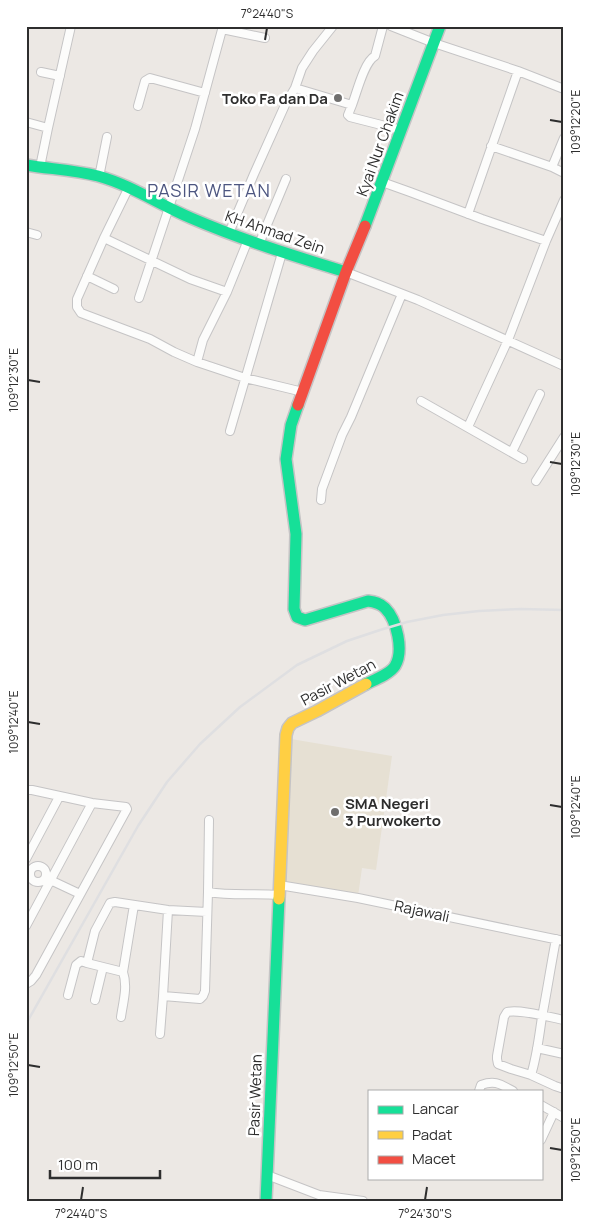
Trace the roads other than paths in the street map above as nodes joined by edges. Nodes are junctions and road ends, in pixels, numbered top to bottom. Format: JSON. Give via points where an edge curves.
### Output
{"nodes":[{"id":1,"x":70,"y":26,"type":"edge"},
{"id":2,"x":333,"y":26,"type":"edge"},
{"id":3,"x":383,"y":26,"type":"edge"},
{"id":4,"x":391,"y":26,"type":"edge"},
{"id":5,"x":440,"y":26,"type":"edge"},
{"id":6,"x":223,"y":27,"type":"edge"},
{"id":7,"x":266,"y":38,"type":"dead end"},
{"id":8,"x":434,"y":43,"type":"junction"},
{"id":9,"x":518,"y":71,"type":"junction"},
{"id":10,"x":42,"y":72,"type":"dead end"},
{"id":11,"x":60,"y":76,"type":"junction"},
{"id":12,"x":295,"y":88,"type":"junction"},
{"id":13,"x":564,"y":89,"type":"edge"},
{"id":14,"x":205,"y":93,"type":"junction"},
{"id":15,"x":352,"y":105,"type":"junction"},
{"id":16,"x":138,"y":106,"type":"dead end"},
{"id":17,"x":26,"y":122,"type":"edge"},
{"id":18,"x":48,"y":128,"type":"junction"},
{"id":19,"x":401,"y":130,"type":"junction"},
{"id":20,"x":107,"y":137,"type":"dead end"},
{"id":21,"x":564,"y":138,"type":"edge"},
{"id":22,"x":491,"y":146,"type":"junction"},
{"id":23,"x":552,"y":166,"type":"junction"},
{"id":24,"x":27,"y":167,"type":"edge"},
{"id":25,"x":40,"y":167,"type":"junction"},
{"id":26,"x":564,"y":173,"type":"edge"},
{"id":27,"x":99,"y":177,"type":"junction"},
{"id":28,"x":286,"y":180,"type":"dead end"},
{"id":29,"x":382,"y":182,"type":"junction"},
{"id":30,"x":129,"y":187,"type":"junction"},
{"id":31,"x":564,"y":200,"type":"edge"},
{"id":32,"x":168,"y":208,"type":"junction"},
{"id":33,"x":468,"y":214,"type":"junction"},
{"id":34,"x":26,"y":232,"type":"edge"},
{"id":35,"x":229,"y":233,"type":"junction"},
{"id":36,"x":37,"y":235,"type":"dead end"},
{"id":37,"x":104,"y":238,"type":"junction"},
{"id":38,"x":546,"y":241,"type":"junction"},
{"id":39,"x":253,"y":242,"type":"junction"},
{"id":40,"x":282,"y":253,"type":"junction"},
{"id":41,"x":152,"y":260,"type":"junction"},
{"id":42,"x":346,"y":272,"type":"junction"},
{"id":43,"x":87,"y":276,"type":"junction"},
{"id":44,"x":114,"y":289,"type":"dead end"},
{"id":45,"x":226,"y":292,"type":"junction"},
{"id":46,"x":402,"y":294,"type":"junction"},
{"id":47,"x":139,"y":298,"type":"dead end"},
{"id":48,"x":508,"y":340,"type":"junction"},
{"id":49,"x":197,"y":362,"type":"junction"},
{"id":50,"x":564,"y":366,"type":"edge"},
{"id":51,"x":245,"y":378,"type":"junction"},
{"id":52,"x":303,"y":392,"type":"junction"},
{"id":53,"x":540,"y":394,"type":"dead end"},
{"id":54,"x":421,"y":401,"type":"dead end"},
{"id":55,"x":468,"y":427,"type":"junction"},
{"id":56,"x":230,"y":431,"type":"dead end"},
{"id":57,"x":564,"y":437,"type":"edge"},
{"id":58,"x":512,"y":452,"type":"junction"},
{"id":59,"x":523,"y":459,"type":"dead end"},
{"id":60,"x":536,"y":481,"type":"dead end"},
{"id":61,"x":321,"y":500,"type":"dead end"},
{"id":62,"x":26,"y":791,"type":"edge"},
{"id":63,"x":59,"y":797,"type":"junction"},
{"id":64,"x":92,"y":803,"type":"junction"},
{"id":65,"x":209,"y":820,"type":"dead end"},
{"id":66,"x":26,"y":859,"type":"edge"},
{"id":67,"x":29,"y":869,"type":"edge"},
{"id":68,"x":48,"y":879,"type":"junction"},
{"id":69,"x":279,"y":890,"type":"junction"},
{"id":70,"x":208,"y":892,"type":"junction"},
{"id":71,"x":80,"y":894,"type":"junction"},
{"id":72,"x":134,"y":905,"type":"junction"},
{"id":73,"x":168,"y":910,"type":"junction"},
{"id":74,"x":207,"y":912,"type":"junction"},
{"id":75,"x":26,"y":926,"type":"edge"},
{"id":76,"x":560,"y":940,"type":"edge"},
{"id":77,"x":88,"y":963,"type":"junction"},
{"id":78,"x":103,"y":967,"type":"junction"},
{"id":79,"x":124,"y":972,"type":"junction"},
{"id":80,"x":26,"y":984,"type":"edge"},
{"id":81,"x":68,"y":995,"type":"dead end"},
{"id":82,"x":163,"y":996,"type":"junction"},
{"id":83,"x":95,"y":1000,"type":"dead end"},
{"id":84,"x":543,"y":1016,"type":"junction"},
{"id":85,"x":121,"y":1017,"type":"dead end"},
{"id":86,"x":564,"y":1020,"type":"edge"},
{"id":87,"x":160,"y":1034,"type":"dead end"},
{"id":88,"x":537,"y":1048,"type":"junction"},
{"id":89,"x":564,"y":1054,"type":"edge"},
{"id":90,"x":532,"y":1075,"type":"junction"},
{"id":91,"x":564,"y":1089,"type":"edge"},
{"id":92,"x":479,"y":1090,"type":"edge"},
{"id":93,"x":510,"y":1090,"type":"edge"},
{"id":94,"x":542,"y":1106,"type":"edge"},
{"id":95,"x":554,"y":1112,"type":"junction"},
{"id":96,"x":564,"y":1118,"type":"edge"},
{"id":97,"x":542,"y":1138,"type":"edge"},
{"id":98,"x":267,"y":1175,"type":"junction"},
{"id":99,"x":266,"y":1201,"type":"edge"},
{"id":100,"x":363,"y":1201,"type":"edge"}],
"edges":[{"from":1,"to":11,"type":"street"},
{"from":2,"to":12,"type":"street","via":[[302,68]]},
{"from":3,"to":15,"type":"street","via":[[375,56],[370,59]]},
{"from":4,"to":8,"type":"street"},
{"from":5,"to":8,"type":"street","name":"Kyai Nur Chakim"},
{"from":6,"to":7,"type":"street"},
{"from":6,"to":14,"type":"street"},
{"from":8,"to":9,"type":"street"},
{"from":8,"to":19,"type":"street","name":"Kyai Nur Chakim"},
{"from":9,"to":13,"type":"street"},
{"from":9,"to":22,"type":"street"},
{"from":10,"to":11,"type":"street"},
{"from":11,"to":18,"type":"street"},
{"from":12,"to":15,"type":"street"},
{"from":12,"to":35,"type":"street"},
{"from":14,"to":16,"type":"street","via":[[150,78],[145,81]]},
{"from":14,"to":32,"type":"street"},
{"from":15,"to":19,"type":"street","via":[[350,117]]},
{"from":17,"to":18,"type":"street"},
{"from":18,"to":25,"type":"street"},
{"from":19,"to":29,"type":"street","name":"Kyai Nur Chakim"},
{"from":20,"to":27,"type":"street"},
{"from":21,"to":23,"type":"street"},
{"from":22,"to":23,"type":"street"},
{"from":22,"to":33,"type":"street"},
{"from":23,"to":26,"type":"street"},
{"from":24,"to":25,"type":"street","name":"KH Ahmad Zein"},
{"from":25,"to":27,"type":"street","name":"KH Ahmad Zein"},
{"from":27,"to":30,"type":"street","name":"KH Ahmad Zein"},
{"from":28,"to":39,"type":"street"},
{"from":29,"to":33,"type":"street"},
{"from":29,"to":42,"type":"street","name":"Kyai Nur Chakim"},
{"from":30,"to":32,"type":"street","name":"KH Ahmad Zein"},
{"from":30,"to":37,"type":"street"},
{"from":31,"to":38,"type":"street"},
{"from":32,"to":35,"type":"street","name":"KH Ahmad Zein"},
{"from":32,"to":41,"type":"street"},
{"from":33,"to":38,"type":"street"},
{"from":34,"to":36,"type":"street"},
{"from":35,"to":39,"type":"street","name":"KH Ahmad Zein"},
{"from":37,"to":41,"type":"street"},
{"from":37,"to":43,"type":"street"},
{"from":38,"to":48,"type":"street"},
{"from":39,"to":40,"type":"street","name":"KH Ahmad Zein"},
{"from":39,"to":45,"type":"street"},
{"from":40,"to":42,"type":"street","name":"KH Ahmad Zein"},
{"from":40,"to":51,"type":"street"},
{"from":41,"to":45,"type":"street"},
{"from":41,"to":47,"type":"street"},
{"from":42,"to":46,"type":"street"},
{"from":42,"to":52,"type":"street","name":"Pasir Wetan"},
{"from":43,"to":44,"type":"street"},
{"from":43,"to":49,"type":"street","via":[[77,299],[81,313],[150,339]]},
{"from":45,"to":49,"type":"street","via":[[203,340]]},
{"from":46,"to":48,"type":"street"},
{"from":46,"to":61,"type":"street","via":[[342,435]]},
{"from":48,"to":50,"type":"street"},
{"from":48,"to":55,"type":"street"},
{"from":49,"to":51,"type":"street"},
{"from":51,"to":52,"type":"street"},
{"from":51,"to":56,"type":"street"},
{"from":52,"to":69,"type":"street","name":"Pasir Wetan","via":[[291,425],[286,459],[296,534],[294,609],[299,618],[305,620],[366,601],[382,604],[391,615],[400,654],[392,670],[292,723],[287,731]]},
{"from":53,"to":58,"type":"street"},
{"from":54,"to":55,"type":"street"},
{"from":55,"to":58,"type":"street"},
{"from":57,"to":60,"type":"street"},
{"from":58,"to":59,"type":"street"},
{"from":62,"to":63,"type":"street"},
{"from":63,"to":64,"type":"street"},
{"from":63,"to":66,"type":"street"},
{"from":64,"to":68,"type":"street"},
{"from":64,"to":71,"type":"street","via":[[127,809]]},
{"from":65,"to":70,"type":"street"},
{"from":67,"to":68,"type":"street","via":[[42,868]]},
{"from":68,"to":71,"type":"street"},
{"from":68,"to":75,"type":"street"},
{"from":69,"to":70,"type":"street","name":"Rajawali","via":[[238,895]]},
{"from":69,"to":76,"type":"street","name":"Rajawali","via":[[358,898]]},
{"from":69,"to":98,"type":"street","name":"Pasir Wetan"},
{"from":70,"to":74,"type":"street"},
{"from":71,"to":80,"type":"street","via":[[36,975]]},
{"from":72,"to":73,"type":"street"},
{"from":72,"to":77,"type":"street","via":[[110,904],[96,931]]},
{"from":72,"to":79,"type":"street"},
{"from":73,"to":74,"type":"street"},
{"from":73,"to":82,"type":"street"},
{"from":74,"to":82,"type":"street","via":[[203,996],[200,999]]},
{"from":76,"to":84,"type":"street"},
{"from":77,"to":78,"type":"street"},
{"from":77,"to":81,"type":"street","via":[[81,961],[76,964]]},
{"from":78,"to":79,"type":"street"},
{"from":78,"to":83,"type":"street"},
{"from":79,"to":85,"type":"street","via":[[126,988]]},
{"from":82,"to":87,"type":"street"},
{"from":84,"to":86,"type":"street"},
{"from":84,"to":88,"type":"street"},
{"from":84,"to":90,"type":"street","via":[[513,1011],[504,1017],[497,1062]]},
{"from":88,"to":89,"type":"street"},
{"from":88,"to":90,"type":"street"},
{"from":90,"to":91,"type":"street"},
{"from":92,"to":93,"type":"street","via":[[481,1084],[490,1082]]},
{"from":94,"to":95,"type":"street"},
{"from":95,"to":96,"type":"street"},
{"from":95,"to":97,"type":"street"},
{"from":98,"to":99,"type":"street","name":"Pasir Wetan"},
{"from":98,"to":100,"type":"street","via":[[320,1195]]}]}
